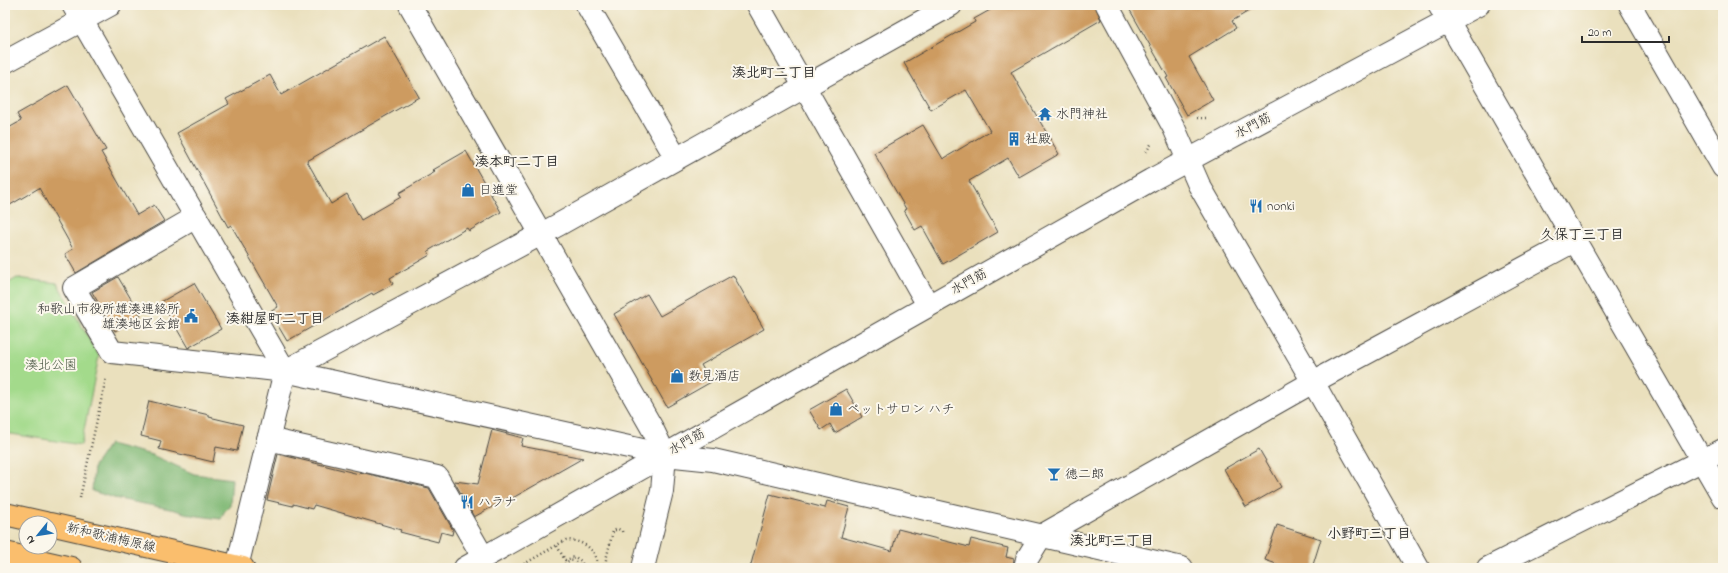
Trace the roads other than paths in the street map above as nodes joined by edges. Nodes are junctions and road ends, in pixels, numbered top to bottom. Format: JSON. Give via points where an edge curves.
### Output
{"nodes":[{"id":1,"x":110,"y":5,"type":"edge"},
{"id":2,"x":410,"y":5,"type":"edge"},
{"id":3,"x":588,"y":5,"type":"edge"},
{"id":4,"x":758,"y":5,"type":"edge"},
{"id":5,"x":1108,"y":5,"type":"edge"},
{"id":6,"x":1478,"y":5,"type":"edge"},
{"id":7,"x":1630,"y":5,"type":"edge"},
{"id":8,"x":939,"y":8,"type":"edge"},
{"id":9,"x":78,"y":13,"type":"edge"},
{"id":10,"x":1443,"y":13,"type":"edge"},
{"id":11,"x":5,"y":62,"type":"edge"},
{"id":12,"x":805,"y":86,"type":"junction"},
{"id":13,"x":676,"y":158,"type":"junction"},
{"id":14,"x":1188,"y":160,"type":"junction"},
{"id":15,"x":1723,"y":167,"type":"edge"},
{"id":16,"x":196,"y":217,"type":"junction"},
{"id":17,"x":542,"y":233,"type":"junction"},
{"id":18,"x":1574,"y":241,"type":"junction"},
{"id":19,"x":928,"y":305,"type":"junction"},
{"id":20,"x":285,"y":371,"type":"junction"},
{"id":21,"x":1313,"y":382,"type":"junction"},
{"id":22,"x":268,"y":439,"type":"junction"},
{"id":23,"x":1723,"y":450,"type":"edge"},
{"id":24,"x":665,"y":455,"type":"junction"},
{"id":25,"x":1702,"y":460,"type":"junction"},
{"id":26,"x":1723,"y":497,"type":"edge"},
{"id":27,"x":5,"y":514,"type":"edge"},
{"id":28,"x":18,"y":517,"type":"edge"},
{"id":29,"x":58,"y":526,"type":"edge"},
{"id":30,"x":1041,"y":536,"type":"junction"},
{"id":31,"x":5,"y":553,"type":"edge"},
{"id":32,"x":474,"y":563,"type":"edge"},
{"id":33,"x":240,"y":567,"type":"edge"},
{"id":34,"x":71,"y":568,"type":"edge"},
{"id":35,"x":644,"y":568,"type":"edge"},
{"id":36,"x":1025,"y":568,"type":"edge"},
{"id":37,"x":1182,"y":568,"type":"edge"},
{"id":38,"x":1418,"y":568,"type":"edge"},
{"id":39,"x":1488,"y":568,"type":"edge"}],
"edges":[{"from":1,"to":9,"type":"street"},
{"from":2,"to":17,"type":"street"},
{"from":3,"to":13,"type":"street"},
{"from":4,"to":12,"type":"street"},
{"from":5,"to":14,"type":"street","via":[[1174,128]]},
{"from":6,"to":10,"type":"street","name":"水門筋"},
{"from":7,"to":15,"type":"street"},
{"from":8,"to":12,"type":"street"},
{"from":9,"to":11,"type":"street"},
{"from":9,"to":16,"type":"street"},
{"from":10,"to":14,"type":"street","name":"水門筋"},
{"from":10,"to":18,"type":"street"},
{"from":12,"to":13,"type":"street"},
{"from":12,"to":19,"type":"street"},
{"from":13,"to":17,"type":"street"},
{"from":14,"to":19,"type":"street","name":"水門筋"},
{"from":14,"to":21,"type":"street","via":[[1199,185]]},
{"from":16,"to":20,"type":"street"},
{"from":16,"to":20,"type":"street","via":[[74,288],[112,352]]},
{"from":17,"to":20,"type":"street"},
{"from":17,"to":24,"type":"street"},
{"from":18,"to":21,"type":"street"},
{"from":18,"to":25,"type":"street"},
{"from":19,"to":24,"type":"street","name":"水門筋"},
{"from":20,"to":22,"type":"street"},
{"from":20,"to":24,"type":"street"},
{"from":21,"to":30,"type":"street"},
{"from":21,"to":38,"type":"street"},
{"from":22,"to":32,"type":"street","via":[[437,477]]},
{"from":22,"to":33,"type":"street"},
{"from":23,"to":25,"type":"street"},
{"from":24,"to":30,"type":"street","via":[[713,460]]},
{"from":24,"to":32,"type":"street","name":"水門筋"},
{"from":24,"to":35,"type":"street","via":[[662,491]]},
{"from":25,"to":26,"type":"street"},
{"from":25,"to":39,"type":"street"},
{"from":27,"to":28,"type":"main road"},
{"from":29,"to":33,"type":"main road","name":"新和歌浦梅原線"},
{"from":30,"to":36,"type":"street","via":[[1027,559]]},
{"from":30,"to":37,"type":"street"},
{"from":31,"to":34,"type":"main road"}]}
